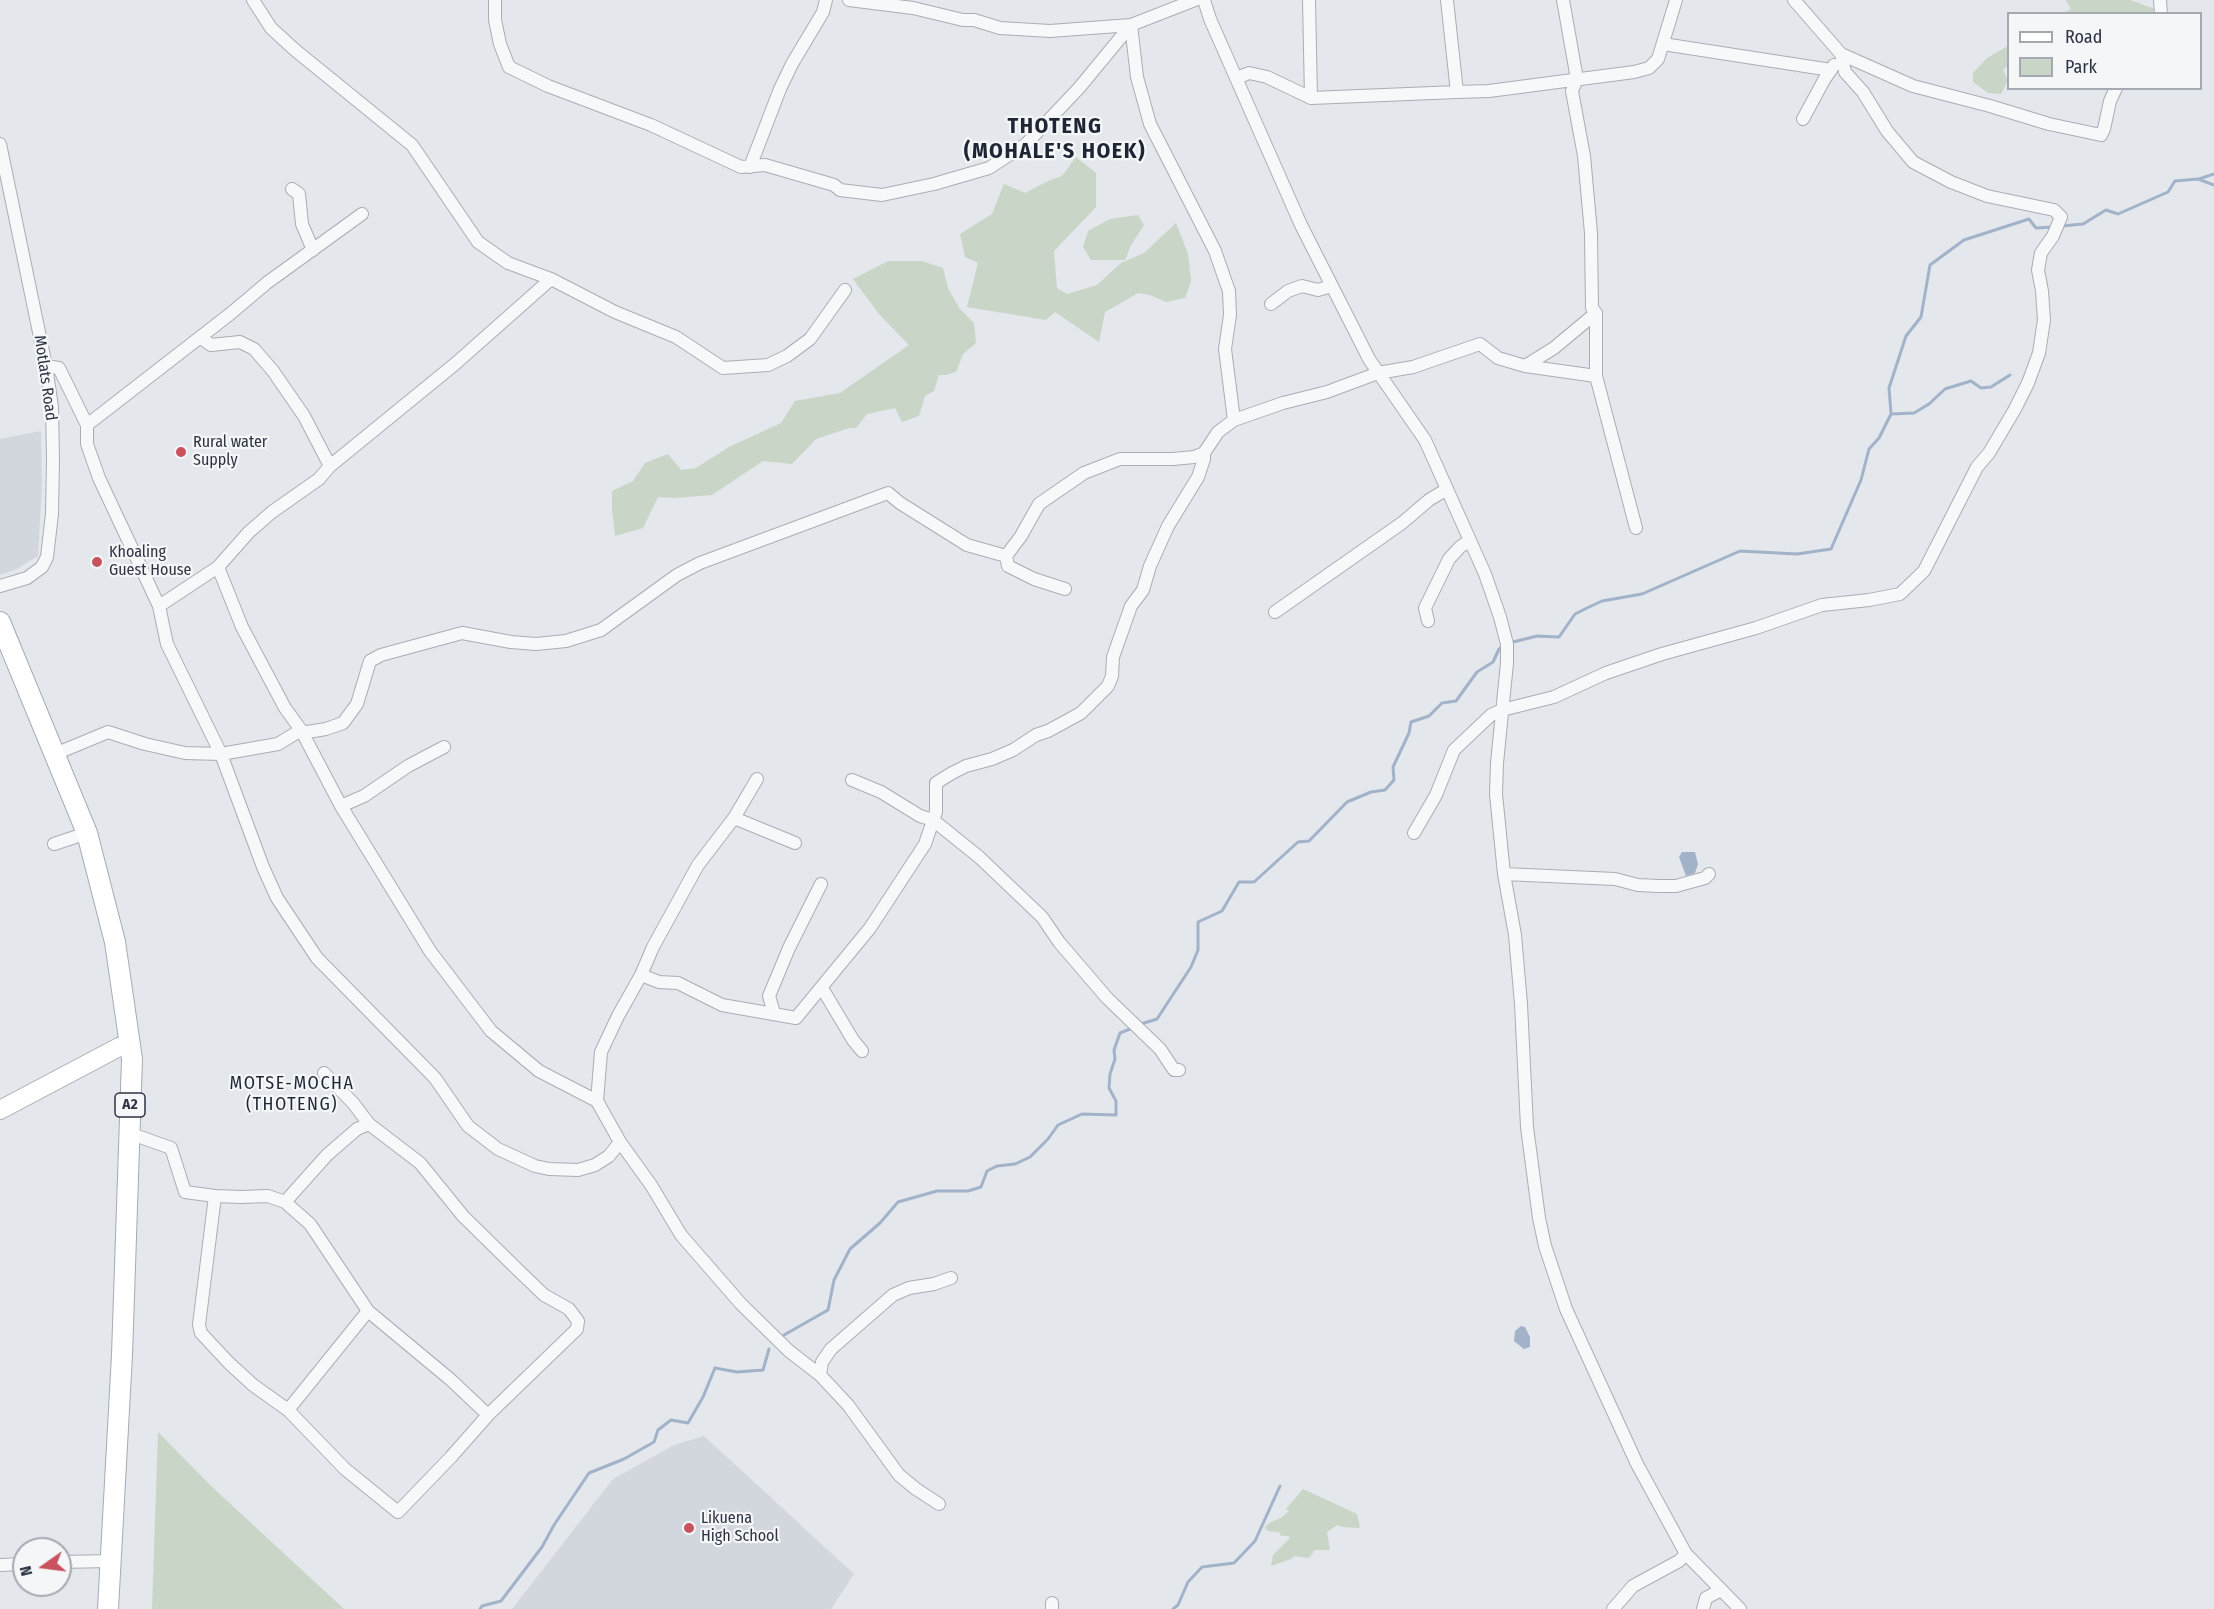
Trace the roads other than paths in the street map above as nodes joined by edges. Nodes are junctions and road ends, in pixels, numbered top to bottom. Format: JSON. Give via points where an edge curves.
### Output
{"nodes":[{"id":1,"x":253,"y":0,"type":"edge"},
{"id":2,"x":495,"y":0,"type":"edge"},
{"id":3,"x":826,"y":0,"type":"edge"},
{"id":4,"x":849,"y":0,"type":"edge"},
{"id":5,"x":1195,"y":0,"type":"edge"},
{"id":6,"x":1204,"y":0,"type":"edge"},
{"id":7,"x":1309,"y":0,"type":"edge"},
{"id":8,"x":1447,"y":0,"type":"edge"},
{"id":9,"x":1563,"y":0,"type":"edge"},
{"id":10,"x":1676,"y":0,"type":"edge"},
{"id":11,"x":1794,"y":0,"type":"edge"},
{"id":12,"x":1131,"y":25,"type":"junction"},
{"id":13,"x":1663,"y":44,"type":"junction"},
{"id":14,"x":1841,"y":54,"type":"junction"},
{"id":15,"x":1831,"y":70,"type":"junction"},
{"id":16,"x":1237,"y":78,"type":"junction"},
{"id":17,"x":1577,"y":79,"type":"junction"},
{"id":18,"x":2115,"y":90,"type":"edge"},
{"id":19,"x":1457,"y":92,"type":"junction"},
{"id":20,"x":1311,"y":98,"type":"junction"},
{"id":21,"x":1803,"y":119,"type":"dead end"},
{"id":22,"x":0,"y":144,"type":"edge"},
{"id":23,"x":750,"y":166,"type":"junction"},
{"id":24,"x":292,"y":189,"type":"dead end"},
{"id":25,"x":362,"y":214,"type":"dead end"},
{"id":26,"x":313,"y":250,"type":"junction"},
{"id":27,"x":551,"y":279,"type":"junction"},
{"id":28,"x":1331,"y":286,"type":"junction"},
{"id":29,"x":845,"y":290,"type":"dead end"},
{"id":30,"x":1271,"y":304,"type":"dead end"},
{"id":31,"x":1596,"y":313,"type":"junction"},
{"id":32,"x":201,"y":338,"type":"junction"},
{"id":33,"x":46,"y":366,"type":"junction"},
{"id":34,"x":1525,"y":366,"type":"junction"},
{"id":35,"x":1378,"y":373,"type":"junction"},
{"id":36,"x":1596,"y":376,"type":"junction"},
{"id":37,"x":1234,"y":420,"type":"junction"},
{"id":38,"x":87,"y":426,"type":"junction"},
{"id":39,"x":1204,"y":453,"type":"junction"},
{"id":40,"x":330,"y":466,"type":"junction"},
{"id":41,"x":1447,"y":489,"type":"junction"},
{"id":42,"x":1636,"y":528,"type":"dead end"},
{"id":43,"x":1469,"y":541,"type":"junction"},
{"id":44,"x":1006,"y":556,"type":"junction"},
{"id":45,"x":218,"y":567,"type":"junction"},
{"id":46,"x":0,"y":586,"type":"edge"},
{"id":47,"x":1065,"y":589,"type":"dead end"},
{"id":48,"x":159,"y":606,"type":"junction"},
{"id":49,"x":1275,"y":612,"type":"dead end"},
{"id":50,"x":1428,"y":621,"type":"dead end"},
{"id":51,"x":1,"y":627,"type":"edge"},
{"id":52,"x":1502,"y":710,"type":"junction"},
{"id":53,"x":301,"y":732,"type":"junction"},
{"id":54,"x":444,"y":747,"type":"dead end"},
{"id":55,"x":55,"y":754,"type":"junction"},
{"id":56,"x":221,"y":754,"type":"junction"},
{"id":57,"x":757,"y":779,"type":"dead end"},
{"id":58,"x":852,"y":780,"type":"dead end"},
{"id":59,"x":341,"y":806,"type":"junction"},
{"id":60,"x":734,"y":818,"type":"junction"},
{"id":61,"x":933,"y":820,"type":"junction"},
{"id":62,"x":87,"y":833,"type":"junction"},
{"id":63,"x":1414,"y":833,"type":"dead end"},
{"id":64,"x":795,"y":843,"type":"dead end"},
{"id":65,"x":54,"y":844,"type":"dead end"},
{"id":66,"x":1504,"y":874,"type":"junction"},
{"id":67,"x":1710,"y":874,"type":"dead end"},
{"id":68,"x":821,"y":884,"type":"dead end"},
{"id":69,"x":641,"y":975,"type":"junction"},
{"id":70,"x":822,"y":988,"type":"junction"},
{"id":71,"x":774,"y":1013,"type":"junction"},
{"id":72,"x":130,"y":1044,"type":"junction"},
{"id":73,"x":862,"y":1051,"type":"dead end"},
{"id":74,"x":1179,"y":1070,"type":"dead end"},
{"id":75,"x":324,"y":1073,"type":"dead end"},
{"id":76,"x":597,"y":1101,"type":"junction"},
{"id":77,"x":0,"y":1110,"type":"edge"},
{"id":78,"x":369,"y":1124,"type":"junction"},
{"id":79,"x":129,"y":1133,"type":"junction"},
{"id":80,"x":620,"y":1142,"type":"junction"},
{"id":81,"x":215,"y":1196,"type":"junction"},
{"id":82,"x":285,"y":1202,"type":"junction"},
{"id":83,"x":951,"y":1278,"type":"dead end"},
{"id":84,"x":368,"y":1311,"type":"junction"},
{"id":85,"x":820,"y":1375,"type":"junction"},
{"id":86,"x":288,"y":1410,"type":"junction"},
{"id":87,"x":488,"y":1415,"type":"junction"},
{"id":88,"x":939,"y":1504,"type":"dead end"},
{"id":89,"x":1686,"y":1554,"type":"junction"},
{"id":90,"x":72,"y":1562,"type":"edge"},
{"id":91,"x":111,"y":1562,"type":"junction"},
{"id":92,"x":1721,"y":1590,"type":"junction"},
{"id":93,"x":108,"y":1609,"type":"edge"},
{"id":94,"x":1613,"y":1609,"type":"edge"},
{"id":95,"x":1703,"y":1609,"type":"edge"},
{"id":96,"x":1740,"y":1609,"type":"edge"}],
"edges":[{"from":1,"to":27,"type":"street","via":[[271,28],[295,50],[412,145],[478,242],[508,263]]},
{"from":2,"to":23,"type":"street","via":[[500,44],[509,67],[741,167]]},
{"from":3,"to":23,"type":"street","via":[[780,89]]},
{"from":4,"to":12,"type":"street","via":[[914,8],[1000,28],[1050,31]]},
{"from":5,"to":12,"type":"street"},
{"from":6,"to":16,"type":"street"},
{"from":7,"to":20,"type":"street"},
{"from":8,"to":19,"type":"street"},
{"from":9,"to":17,"type":"street"},
{"from":10,"to":13,"type":"street"},
{"from":11,"to":14,"type":"street"},
{"from":12,"to":23,"type":"street","via":[[1026,144],[989,168],[882,195],[840,190],[765,165]]},
{"from":12,"to":37,"type":"street","via":[[1137,77],[1150,124],[1215,251],[1229,291],[1225,349]]},
{"from":13,"to":15,"type":"street"},
{"from":13,"to":17,"type":"street","via":[[1658,59],[1649,68]]},
{"from":14,"to":15,"type":"street"},
{"from":14,"to":18,"type":"street","via":[[1913,86],[2096,135],[2104,129]]},
{"from":14,"to":52,"type":"street","via":[[1845,72],[1913,162],[1987,196],[2054,210],[2061,218],[2041,253],[2038,270],[2044,320],[2039,353],[2015,409],[1977,467],[1924,571],[1900,594],[1822,605],[1632,664],[1554,697]]},
{"from":15,"to":21,"type":"street"},
{"from":16,"to":20,"type":"street","via":[[1249,73],[1267,77]]},
{"from":16,"to":28,"type":"street"},
{"from":17,"to":19,"type":"street"},
{"from":17,"to":31,"type":"street","via":[[1572,91],[1584,156],[1592,308]]},
{"from":19,"to":20,"type":"street"},
{"from":22,"to":33,"type":"street","name":"Motlats Road"},
{"from":24,"to":26,"type":"street","via":[[299,194],[302,224]]},
{"from":25,"to":26,"type":"street"},
{"from":26,"to":32,"type":"street"},
{"from":27,"to":29,"type":"street","via":[[676,337],[723,368],[768,365],[787,356],[810,339]]},
{"from":27,"to":40,"type":"street"},
{"from":28,"to":30,"type":"street","via":[[1318,290],[1302,286]]},
{"from":28,"to":35,"type":"street"},
{"from":31,"to":34,"type":"street"},
{"from":31,"to":36,"type":"street"},
{"from":32,"to":38,"type":"street"},
{"from":32,"to":40,"type":"street","via":[[211,345],[240,342],[254,348],[304,416]]},
{"from":33,"to":38,"type":"street","via":[[59,368]]},
{"from":33,"to":46,"type":"street","name":"Motlats Road","via":[[53,449],[47,557],[42,567],[27,578]]},
{"from":34,"to":35,"type":"street","via":[[1498,358],[1479,344],[1413,367]]},
{"from":34,"to":36,"type":"street"},
{"from":35,"to":37,"type":"street"},
{"from":35,"to":41,"type":"street","via":[[1425,440]]},
{"from":36,"to":42,"type":"street"},
{"from":37,"to":39,"type":"street","via":[[1218,432]]},
{"from":38,"to":48,"type":"street","via":[[87,444],[99,478]]},
{"from":39,"to":44,"type":"street","via":[[1173,459],[1120,459],[1084,473],[1039,504]]},
{"from":39,"to":61,"type":"street","via":[[1198,477],[1164,535],[1143,590],[1131,606],[1113,657],[1108,686],[1081,713],[1013,750],[966,766],[936,783]]},
{"from":40,"to":45,"type":"street","via":[[319,479],[264,519]]},
{"from":41,"to":43,"type":"street"},
{"from":41,"to":49,"type":"street"},
{"from":43,"to":50,"type":"street","via":[[1449,559],[1425,608]]},
{"from":43,"to":52,"type":"street","via":[[1489,585],[1507,644]]},
{"from":44,"to":47,"type":"street","via":[[1008,566]]},
{"from":44,"to":53,"type":"street","via":[[968,545],[888,493],[700,562],[601,630],[566,641],[536,644],[462,633],[381,655],[370,661],[357,704],[344,723]]},
{"from":45,"to":48,"type":"street"},
{"from":45,"to":53,"type":"street","via":[[242,627]]},
{"from":48,"to":56,"type":"street","via":[[167,644]]},
{"from":51,"to":55,"type":"main road","number":"A2"},
{"from":52,"to":63,"type":"street","via":[[1491,715],[1454,750],[1436,795]]},
{"from":52,"to":66,"type":"street","via":[[1497,794]]},
{"from":53,"to":56,"type":"street","via":[[278,744]]},
{"from":53,"to":59,"type":"street"},
{"from":54,"to":59,"type":"street"},
{"from":55,"to":56,"type":"street","via":[[108,732],[185,753]]},
{"from":55,"to":62,"type":"main road","number":"A2"},
{"from":56,"to":80,"type":"street","via":[[277,898],[317,958],[435,1078],[468,1126],[498,1149],[549,1169],[578,1170],[595,1165]]},
{"from":57,"to":60,"type":"street"},
{"from":58,"to":61,"type":"street"},
{"from":59,"to":76,"type":"street","via":[[430,951],[491,1031],[539,1071]]},
{"from":60,"to":64,"type":"street"},
{"from":60,"to":69,"type":"street","via":[[698,865]]},
{"from":61,"to":70,"type":"street","via":[[925,844],[870,928]]},
{"from":61,"to":74,"type":"street","via":[[1020,894],[1107,998],[1160,1049],[1174,1070]]},
{"from":62,"to":65,"type":"street"},
{"from":62,"to":72,"type":"main road","number":"A2","via":[[115,942]]},
{"from":66,"to":67,"type":"street","via":[[1615,879],[1659,886],[1676,886]]},
{"from":66,"to":89,"type":"street","via":[[1515,935],[1527,1127],[1545,1246],[1566,1309],[1637,1464]]},
{"from":68,"to":71,"type":"street","via":[[769,996]]},
{"from":69,"to":71,"type":"street","via":[[659,982],[678,983],[722,1005]]},
{"from":69,"to":76,"type":"street","via":[[601,1052]]},
{"from":70,"to":71,"type":"street","via":[[796,1018]]},
{"from":70,"to":73,"type":"street"},
{"from":72,"to":77,"type":"street"},
{"from":72,"to":79,"type":"main road","number":"A2"},
{"from":75,"to":78,"type":"street"},
{"from":76,"to":80,"type":"street"},
{"from":78,"to":82,"type":"street","via":[[357,1129],[327,1155]]},
{"from":78,"to":87,"type":"street","via":[[420,1163],[463,1216],[544,1295],[569,1309],[578,1321],[577,1329]]},
{"from":79,"to":81,"type":"street","via":[[171,1148],[185,1192]]},
{"from":79,"to":91,"type":"main road","number":"A2"},
{"from":80,"to":85,"type":"street","via":[[681,1235],[741,1304]]},
{"from":81,"to":82,"type":"street","via":[[268,1196]]},
{"from":81,"to":86,"type":"street","via":[[201,1333],[253,1385]]},
{"from":82,"to":84,"type":"street","via":[[310,1224]]},
{"from":83,"to":85,"type":"street","via":[[893,1295],[831,1348],[822,1362]]},
{"from":84,"to":86,"type":"street"},
{"from":84,"to":87,"type":"street"},
{"from":85,"to":88,"type":"street","via":[[848,1405],[899,1475]]},
{"from":86,"to":87,"type":"street","via":[[345,1469],[398,1512]]},
{"from":89,"to":92,"type":"street"},
{"from":89,"to":94,"type":"street","via":[[1633,1586]]},
{"from":90,"to":91,"type":"street"},
{"from":91,"to":93,"type":"main road","number":"A2"},
{"from":92,"to":95,"type":"street","via":[[1706,1598]]},
{"from":92,"to":96,"type":"street"}]}
